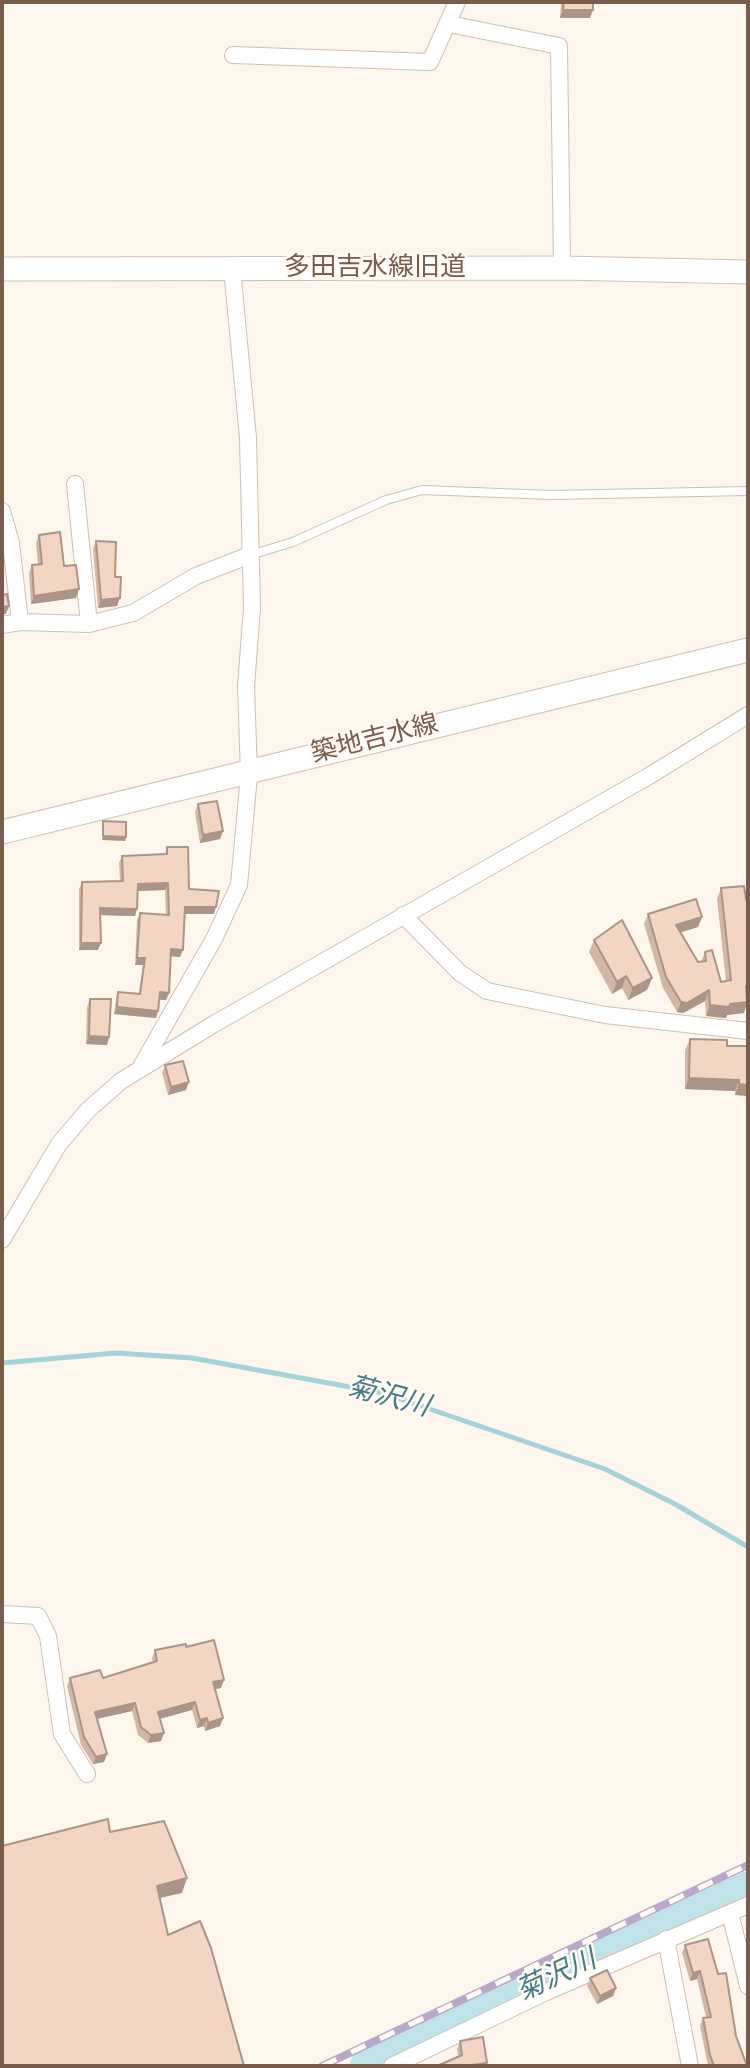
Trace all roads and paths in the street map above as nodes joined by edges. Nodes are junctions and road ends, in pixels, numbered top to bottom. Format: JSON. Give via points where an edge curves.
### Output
{"nodes":[{"id":1,"x":457,"y":2,"type":"edge"},
{"id":2,"x":449,"y":24,"type":"junction"},
{"id":3,"x":233,"y":55,"type":"dead end"},
{"id":4,"x":232,"y":268,"type":"junction"},
{"id":5,"x":562,"y":268,"type":"junction"},
{"id":6,"x":2,"y":269,"type":"edge"},
{"id":7,"x":748,"y":272,"type":"edge"},
{"id":8,"x":75,"y":484,"type":"dead end"},
{"id":9,"x":748,"y":491,"type":"edge"},
{"id":10,"x":2,"y":511,"type":"edge"},
{"id":11,"x":250,"y":555,"type":"junction"},
{"id":12,"x":20,"y":622,"type":"junction"},
{"id":13,"x":89,"y":624,"type":"junction"},
{"id":14,"x":2,"y":625,"type":"edge"},
{"id":15,"x":747,"y":656,"type":"edge"},
{"id":16,"x":748,"y":715,"type":"edge"},
{"id":17,"x":249,"y":771,"type":"junction"},
{"id":18,"x":2,"y":831,"type":"edge"},
{"id":19,"x":403,"y":915,"type":"junction"},
{"id":20,"x":748,"y":1031,"type":"edge"},
{"id":21,"x":141,"y":1067,"type":"junction"},
{"id":22,"x":2,"y":1240,"type":"edge"},
{"id":23,"x":2,"y":1614,"type":"edge"},
{"id":24,"x":86,"y":1774,"type":"dead end"},
{"id":25,"x":748,"y":1905,"type":"edge"},
{"id":26,"x":730,"y":1913,"type":"junction"},
{"id":27,"x":666,"y":1939,"type":"junction"},
{"id":28,"x":748,"y":1986,"type":"edge"},
{"id":29,"x":392,"y":2066,"type":"edge"},
{"id":30,"x":690,"y":2066,"type":"edge"}],
"edges":[{"from":1,"to":2,"type":"street"},
{"from":2,"to":3,"type":"street","via":[[430,62]]},
{"from":2,"to":5,"type":"street","via":[[559,46]]},
{"from":4,"to":5,"type":"main road","name":"多田吉水線旧道"},
{"from":4,"to":6,"type":"main road","name":"多田吉水線旧道"},
{"from":4,"to":11,"type":"street","via":[[248,439]]},
{"from":5,"to":7,"type":"main road","name":"多田吉水線旧道"},
{"from":8,"to":13,"type":"street"},
{"from":9,"to":11,"type":"lane","via":[[551,495],[422,490]]},
{"from":10,"to":12,"type":"street","via":[[11,543]]},
{"from":11,"to":13,"type":"street","via":[[196,576],[133,612]]},
{"from":11,"to":17,"type":"street"},
{"from":12,"to":13,"type":"street"},
{"from":12,"to":14,"type":"street"},
{"from":15,"to":17,"type":"main road","name":"築地吉水線"},
{"from":16,"to":19,"type":"street"},
{"from":17,"to":18,"type":"main road","name":"築地吉水線"},
{"from":17,"to":21,"type":"street","via":[[239,885],[214,939]]},
{"from":19,"to":20,"type":"street","via":[[460,973],[487,991],[606,1015]]},
{"from":19,"to":21,"type":"street"},
{"from":21,"to":22,"type":"street","via":[[88,1110],[59,1144]]},
{"from":23,"to":24,"type":"street","via":[[38,1616],[48,1636],[62,1734]]},
{"from":25,"to":26,"type":"street"},
{"from":26,"to":27,"type":"street"},
{"from":26,"to":28,"type":"street"},
{"from":27,"to":29,"type":"street"},
{"from":27,"to":30,"type":"street"}]}
